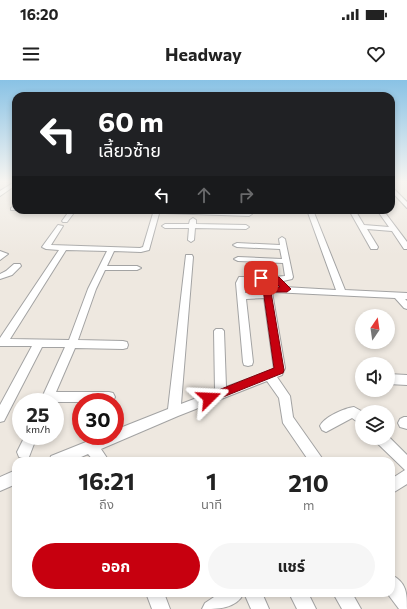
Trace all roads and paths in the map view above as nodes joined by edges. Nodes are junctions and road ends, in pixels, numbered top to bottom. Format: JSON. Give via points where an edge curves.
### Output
{"nodes":[{"id":1,"x":70,"y":214,"type":"edge"},
{"id":2,"x":156,"y":214,"type":"edge"},
{"id":3,"x":194,"y":214,"type":"edge"},
{"id":4,"x":312,"y":214,"type":"edge"},
{"id":5,"x":355,"y":214,"type":"edge"},
{"id":6,"x":383,"y":214,"type":"edge"},
{"id":7,"x":165,"y":226,"type":"dead end"},
{"id":8,"x":193,"y":226,"type":"junction"},
{"id":9,"x":246,"y":227,"type":"dead end"},
{"id":10,"x":363,"y":227,"type":"junction"},
{"id":11,"x":393,"y":229,"type":"junction"},
{"id":12,"x":282,"y":239,"type":"dead end"},
{"id":13,"x":191,"y":240,"type":"dead end"},
{"id":14,"x":237,"y":245,"type":"dead end"},
{"id":15,"x":284,"y":247,"type":"junction"},
{"id":16,"x":374,"y":247,"type":"dead end"},
{"id":17,"x":407,"y":247,"type":"edge"},
{"id":18,"x":64,"y":248,"type":"junction"},
{"id":19,"x":111,"y":250,"type":"junction"},
{"id":20,"x":0,"y":253,"type":"edge"},
{"id":21,"x":189,"y":257,"type":"dead end"},
{"id":22,"x":0,"y":258,"type":"edge"},
{"id":23,"x":238,"y":259,"type":"dead end"},
{"id":24,"x":286,"y":261,"type":"junction"},
{"id":25,"x":17,"y":266,"type":"dead end"},
{"id":26,"x":102,"y":268,"type":"junction"},
{"id":27,"x":137,"y":268,"type":"dead end"},
{"id":28,"x":0,"y":277,"type":"edge"},
{"id":29,"x":276,"y":279,"type":"junction"},
{"id":30,"x":287,"y":289,"type":"junction"},
{"id":31,"x":342,"y":292,"type":"junction"},
{"id":32,"x":241,"y":296,"type":"junction"},
{"id":33,"x":262,"y":296,"type":"dead end"},
{"id":34,"x":403,"y":296,"type":"edge"},
{"id":35,"x":407,"y":306,"type":"edge"},
{"id":36,"x":219,"y":331,"type":"dead end"},
{"id":37,"x":2,"y":342,"type":"edge"},
{"id":38,"x":39,"y":343,"type":"junction"},
{"id":39,"x":72,"y":344,"type":"junction"},
{"id":40,"x":123,"y":345,"type":"dead end"},
{"id":41,"x":248,"y":362,"type":"dead end"},
{"id":42,"x":269,"y":375,"type":"junction"},
{"id":43,"x":395,"y":379,"type":"edge"},
{"id":44,"x":407,"y":380,"type":"edge"},
{"id":45,"x":50,"y":393,"type":"edge"},
{"id":46,"x":221,"y":394,"type":"junction"},
{"id":47,"x":174,"y":412,"type":"junction"},
{"id":48,"x":355,"y":413,"type":"edge"},
{"id":49,"x":0,"y":417,"type":"edge"},
{"id":50,"x":326,"y":426,"type":"dead end"},
{"id":51,"x":27,"y":445,"type":"edge"},
{"id":52,"x":388,"y":445,"type":"edge"},
{"id":53,"x":91,"y":447,"type":"junction"},
{"id":54,"x":24,"y":452,"type":"dead end"},
{"id":55,"x":66,"y":457,"type":"edge"},
{"id":56,"x":99,"y":457,"type":"edge"},
{"id":57,"x":314,"y":457,"type":"edge"},
{"id":58,"x":407,"y":464,"type":"edge"},
{"id":59,"x":407,"y":476,"type":"edge"},
{"id":60,"x":12,"y":479,"type":"edge"},
{"id":61,"x":0,"y":484,"type":"edge"},
{"id":62,"x":395,"y":484,"type":"edge"},
{"id":63,"x":395,"y":589,"type":"edge"},
{"id":64,"x":157,"y":597,"type":"edge"},
{"id":65,"x":229,"y":597,"type":"edge"},
{"id":66,"x":255,"y":597,"type":"edge"},
{"id":67,"x":300,"y":597,"type":"edge"},
{"id":68,"x":344,"y":597,"type":"edge"},
{"id":69,"x":407,"y":605,"type":"edge"},
{"id":70,"x":214,"y":608,"type":"edge"},
{"id":71,"x":161,"y":609,"type":"edge"},
{"id":72,"x":260,"y":609,"type":"edge"},
{"id":73,"x":307,"y":609,"type":"edge"},
{"id":74,"x":352,"y":609,"type":"edge"}],
"edges":[{"from":1,"to":18,"type":"street","via":[[46,246]]},
{"from":2,"to":19,"type":"street","via":[[146,248]]},
{"from":3,"to":8,"type":"street"},
{"from":4,"to":31,"type":"street"},
{"from":5,"to":10,"type":"street"},
{"from":6,"to":11,"type":"street"},
{"from":7,"to":8,"type":"street"},
{"from":8,"to":9,"type":"street"},
{"from":8,"to":13,"type":"street"},
{"from":10,"to":11,"type":"street"},
{"from":10,"to":16,"type":"street"},
{"from":11,"to":17,"type":"street"},
{"from":12,"to":15,"type":"street"},
{"from":14,"to":15,"type":"street"},
{"from":15,"to":24,"type":"street"},
{"from":18,"to":19,"type":"street"},
{"from":18,"to":37,"type":"street"},
{"from":19,"to":26,"type":"street"},
{"from":20,"to":22,"type":"street","via":[[4,254]]},
{"from":21,"to":47,"type":"street"},
{"from":23,"to":24,"type":"street"},
{"from":24,"to":29,"type":"street","via":[[289,277]]},
{"from":25,"to":28,"type":"street"},
{"from":26,"to":27,"type":"street"},
{"from":26,"to":39,"type":"street"},
{"from":29,"to":30,"type":"street"},
{"from":29,"to":32,"type":"street","via":[[242,279]]},
{"from":30,"to":31,"type":"street"},
{"from":30,"to":42,"type":"street","via":[[267,289],[280,368],[278,372]]},
{"from":31,"to":34,"type":"street"},
{"from":32,"to":33,"type":"street"},
{"from":32,"to":41,"type":"street"},
{"from":34,"to":35,"type":"street"},
{"from":36,"to":46,"type":"street"},
{"from":37,"to":38,"type":"street"},
{"from":38,"to":39,"type":"street"},
{"from":38,"to":49,"type":"street"},
{"from":39,"to":40,"type":"street"},
{"from":39,"to":45,"type":"street"},
{"from":42,"to":46,"type":"street"},
{"from":42,"to":57,"type":"street","via":[[284,396],[287,419]]},
{"from":43,"to":44,"type":"street"},
{"from":46,"to":47,"type":"street"},
{"from":47,"to":53,"type":"street"},
{"from":48,"to":50,"type":"street","via":[[348,413]]},
{"from":51,"to":54,"type":"street"},
{"from":52,"to":58,"type":"street"},
{"from":53,"to":55,"type":"street"},
{"from":53,"to":56,"type":"street"},
{"from":59,"to":62,"type":"street"},
{"from":60,"to":61,"type":"street"},
{"from":63,"to":69,"type":"street"},
{"from":64,"to":71,"type":"street"},
{"from":65,"to":70,"type":"street"},
{"from":66,"to":72,"type":"street"},
{"from":67,"to":73,"type":"street"},
{"from":68,"to":74,"type":"street"}]}
